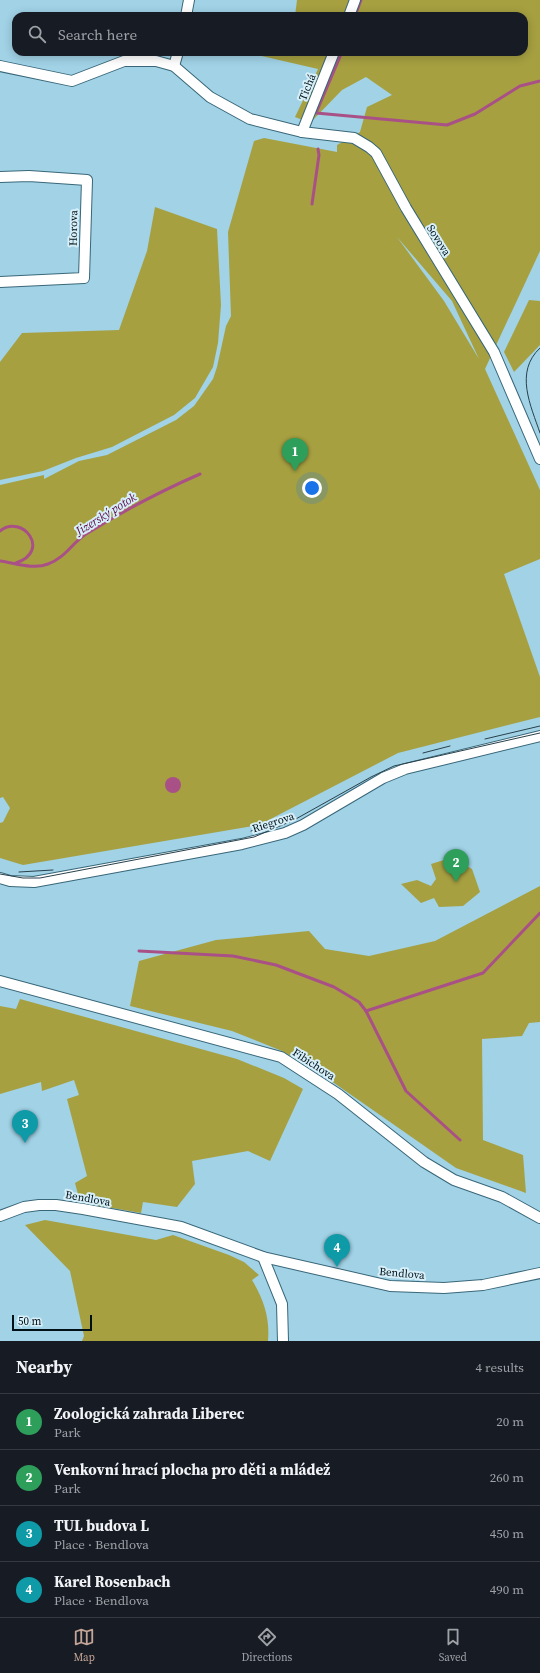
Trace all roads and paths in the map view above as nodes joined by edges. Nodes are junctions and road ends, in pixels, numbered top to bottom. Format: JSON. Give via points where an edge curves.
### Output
{"nodes":[{"id":1,"x":189,"y":0,"type":"edge"},
{"id":2,"x":355,"y":0,"type":"edge"},
{"id":3,"x":187,"y":12,"type":"edge"},
{"id":4,"x":350,"y":12,"type":"edge"},
{"id":5,"x":177,"y":56,"type":"edge"},
{"id":6,"x":332,"y":56,"type":"edge"},
{"id":7,"x":0,"y":66,"type":"edge"},
{"id":8,"x":174,"y":66,"type":"junction"},
{"id":9,"x":302,"y":132,"type":"junction"},
{"id":10,"x":0,"y":177,"type":"edge"},
{"id":11,"x":0,"y":282,"type":"edge"},
{"id":12,"x":540,"y":459,"type":"edge"},
{"id":13,"x":540,"y":736,"type":"edge"},
{"id":14,"x":0,"y":878,"type":"edge"},
{"id":15,"x":0,"y":981,"type":"edge"},
{"id":16,"x":0,"y":1216,"type":"edge"},
{"id":17,"x":540,"y":1218,"type":"edge"},
{"id":18,"x":263,"y":1257,"type":"junction"},
{"id":19,"x":540,"y":1273,"type":"edge"},
{"id":20,"x":283,"y":1341,"type":"edge"}],
"edges":[{"from":1,"to":3,"type":"street"},
{"from":2,"to":4,"type":"street"},
{"from":5,"to":8,"type":"street"},
{"from":6,"to":9,"type":"street","name":"Tichá"},
{"from":7,"to":8,"type":"street","via":[[72,81],[124,62],[156,62]]},
{"from":8,"to":9,"type":"street","name":"Sovova","via":[[210,97],[250,119]]},
{"from":9,"to":12,"type":"street","name":"Sovova","via":[[354,138],[376,153],[406,208],[494,352]]},
{"from":10,"to":11,"type":"street","name":"Horova","via":[[87,180],[84,278]]},
{"from":13,"to":14,"type":"street","name":"Riegrova","via":[[405,769],[383,778],[303,825],[271,837],[34,882]]},
{"from":15,"to":17,"type":"street","name":"Fibichova","via":[[281,1057],[338,1094],[424,1162],[454,1180],[502,1197]]},
{"from":16,"to":18,"type":"street","name":"Bendlova","via":[[39,1205],[83,1208],[181,1227]]},
{"from":18,"to":19,"type":"street","name":"Bendlova","via":[[390,1286],[444,1288],[483,1285]]},
{"from":18,"to":20,"type":"street","via":[[282,1304]]}]}
